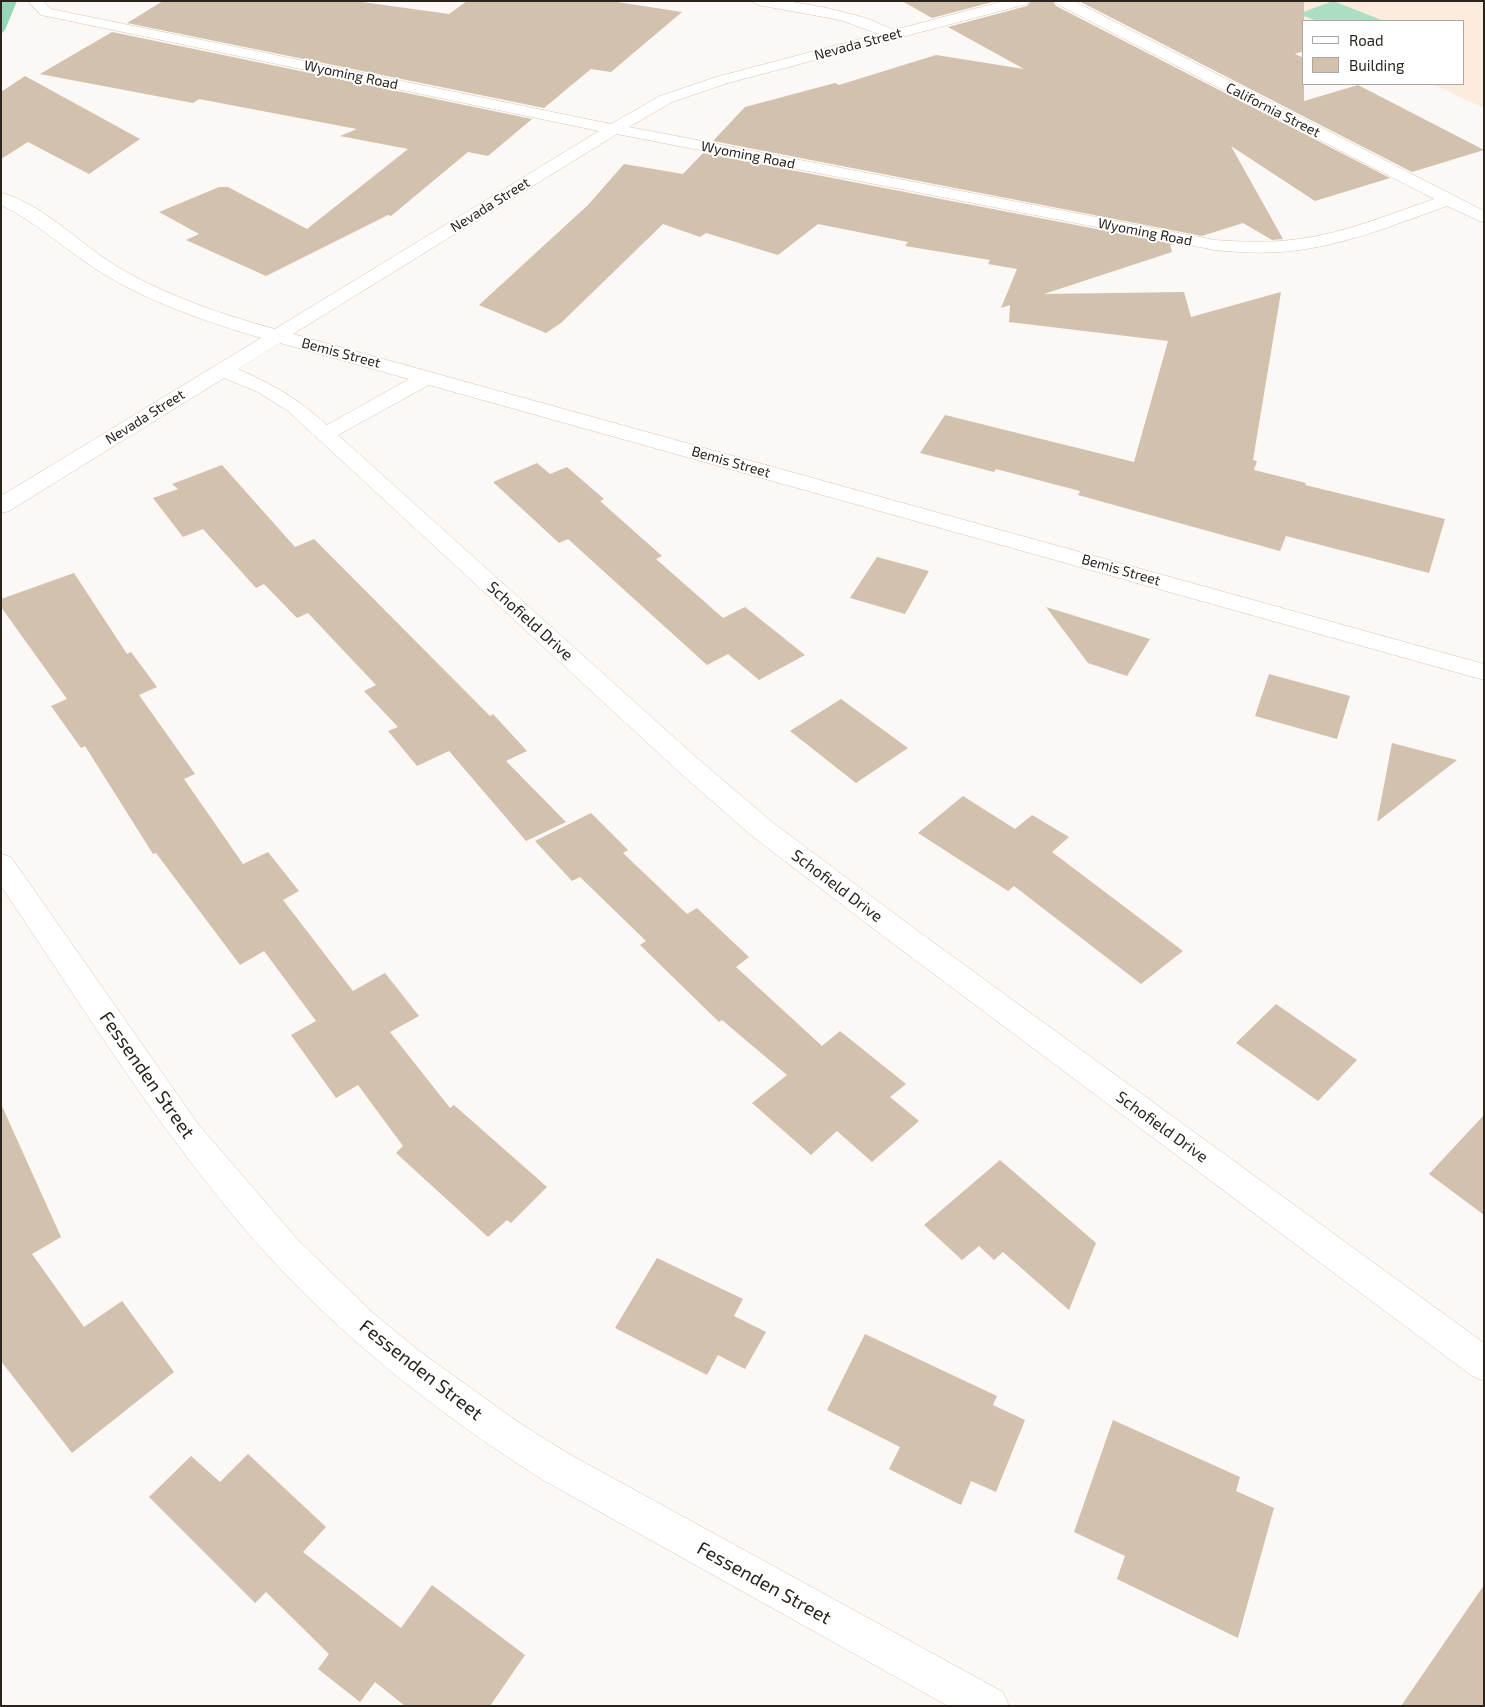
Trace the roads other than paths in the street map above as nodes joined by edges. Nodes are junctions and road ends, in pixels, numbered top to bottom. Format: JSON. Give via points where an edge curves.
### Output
{"nodes":[{"id":1,"x":758,"y":1,"type":"edge"},
{"id":2,"x":1022,"y":1,"type":"edge"},
{"id":3,"x":1062,"y":1,"type":"edge"},
{"id":4,"x":40,"y":7,"type":"edge"},
{"id":5,"x":892,"y":35,"type":"junction"},
{"id":6,"x":614,"y":129,"type":"junction"},
{"id":7,"x":1,"y":198,"type":"edge"},
{"id":8,"x":1484,"y":200,"type":"edge"},
{"id":9,"x":1455,"y":204,"type":"junction"},
{"id":10,"x":1484,"y":218,"type":"edge"},
{"id":11,"x":278,"y":336,"type":"junction"},
{"id":12,"x":223,"y":370,"type":"junction"},
{"id":13,"x":428,"y":377,"type":"junction"},
{"id":14,"x":325,"y":434,"type":"junction"},
{"id":15,"x":1,"y":506,"type":"edge"},
{"id":16,"x":1484,"y":672,"type":"edge"},
{"id":17,"x":1,"y":864,"type":"edge"},
{"id":18,"x":1484,"y":1364,"type":"edge"},
{"id":19,"x":989,"y":1706,"type":"edge"}],
"edges":[{"from":1,"to":5,"type":"street","via":[[847,17]]},
{"from":2,"to":5,"type":"street","name":"Nevada Street"},
{"from":3,"to":9,"type":"street","name":"California Street"},
{"from":4,"to":6,"type":"street","name":"Wyoming Road"},
{"from":5,"to":6,"type":"street","name":"Nevada Street","via":[[684,92],[650,107]]},
{"from":6,"to":9,"type":"street","name":"Wyoming Road","via":[[1180,238],[1250,248],[1325,240]]},
{"from":6,"to":11,"type":"street","name":"Nevada Street"},
{"from":7,"to":11,"type":"street","name":"Bemis Street","via":[[132,282],[206,313]]},
{"from":8,"to":9,"type":"street","name":"Wyoming Road"},
{"from":9,"to":10,"type":"street","name":"California Street"},
{"from":11,"to":12,"type":"street","name":"Nevada Street"},
{"from":11,"to":13,"type":"street","name":"Bemis Street"},
{"from":12,"to":14,"type":"street","name":"Schofield Drive","via":[[282,397]]},
{"from":12,"to":15,"type":"street","name":"Nevada Street"},
{"from":13,"to":14,"type":"street"},
{"from":13,"to":16,"type":"street","name":"Bemis Street"},
{"from":14,"to":18,"type":"street","name":"Schofield Drive","via":[[695,772],[762,829]]},
{"from":17,"to":19,"type":"street","name":"Fessenden Street","via":[[187,1134],[286,1251],[384,1344],[491,1425],[556,1467]]}]}
